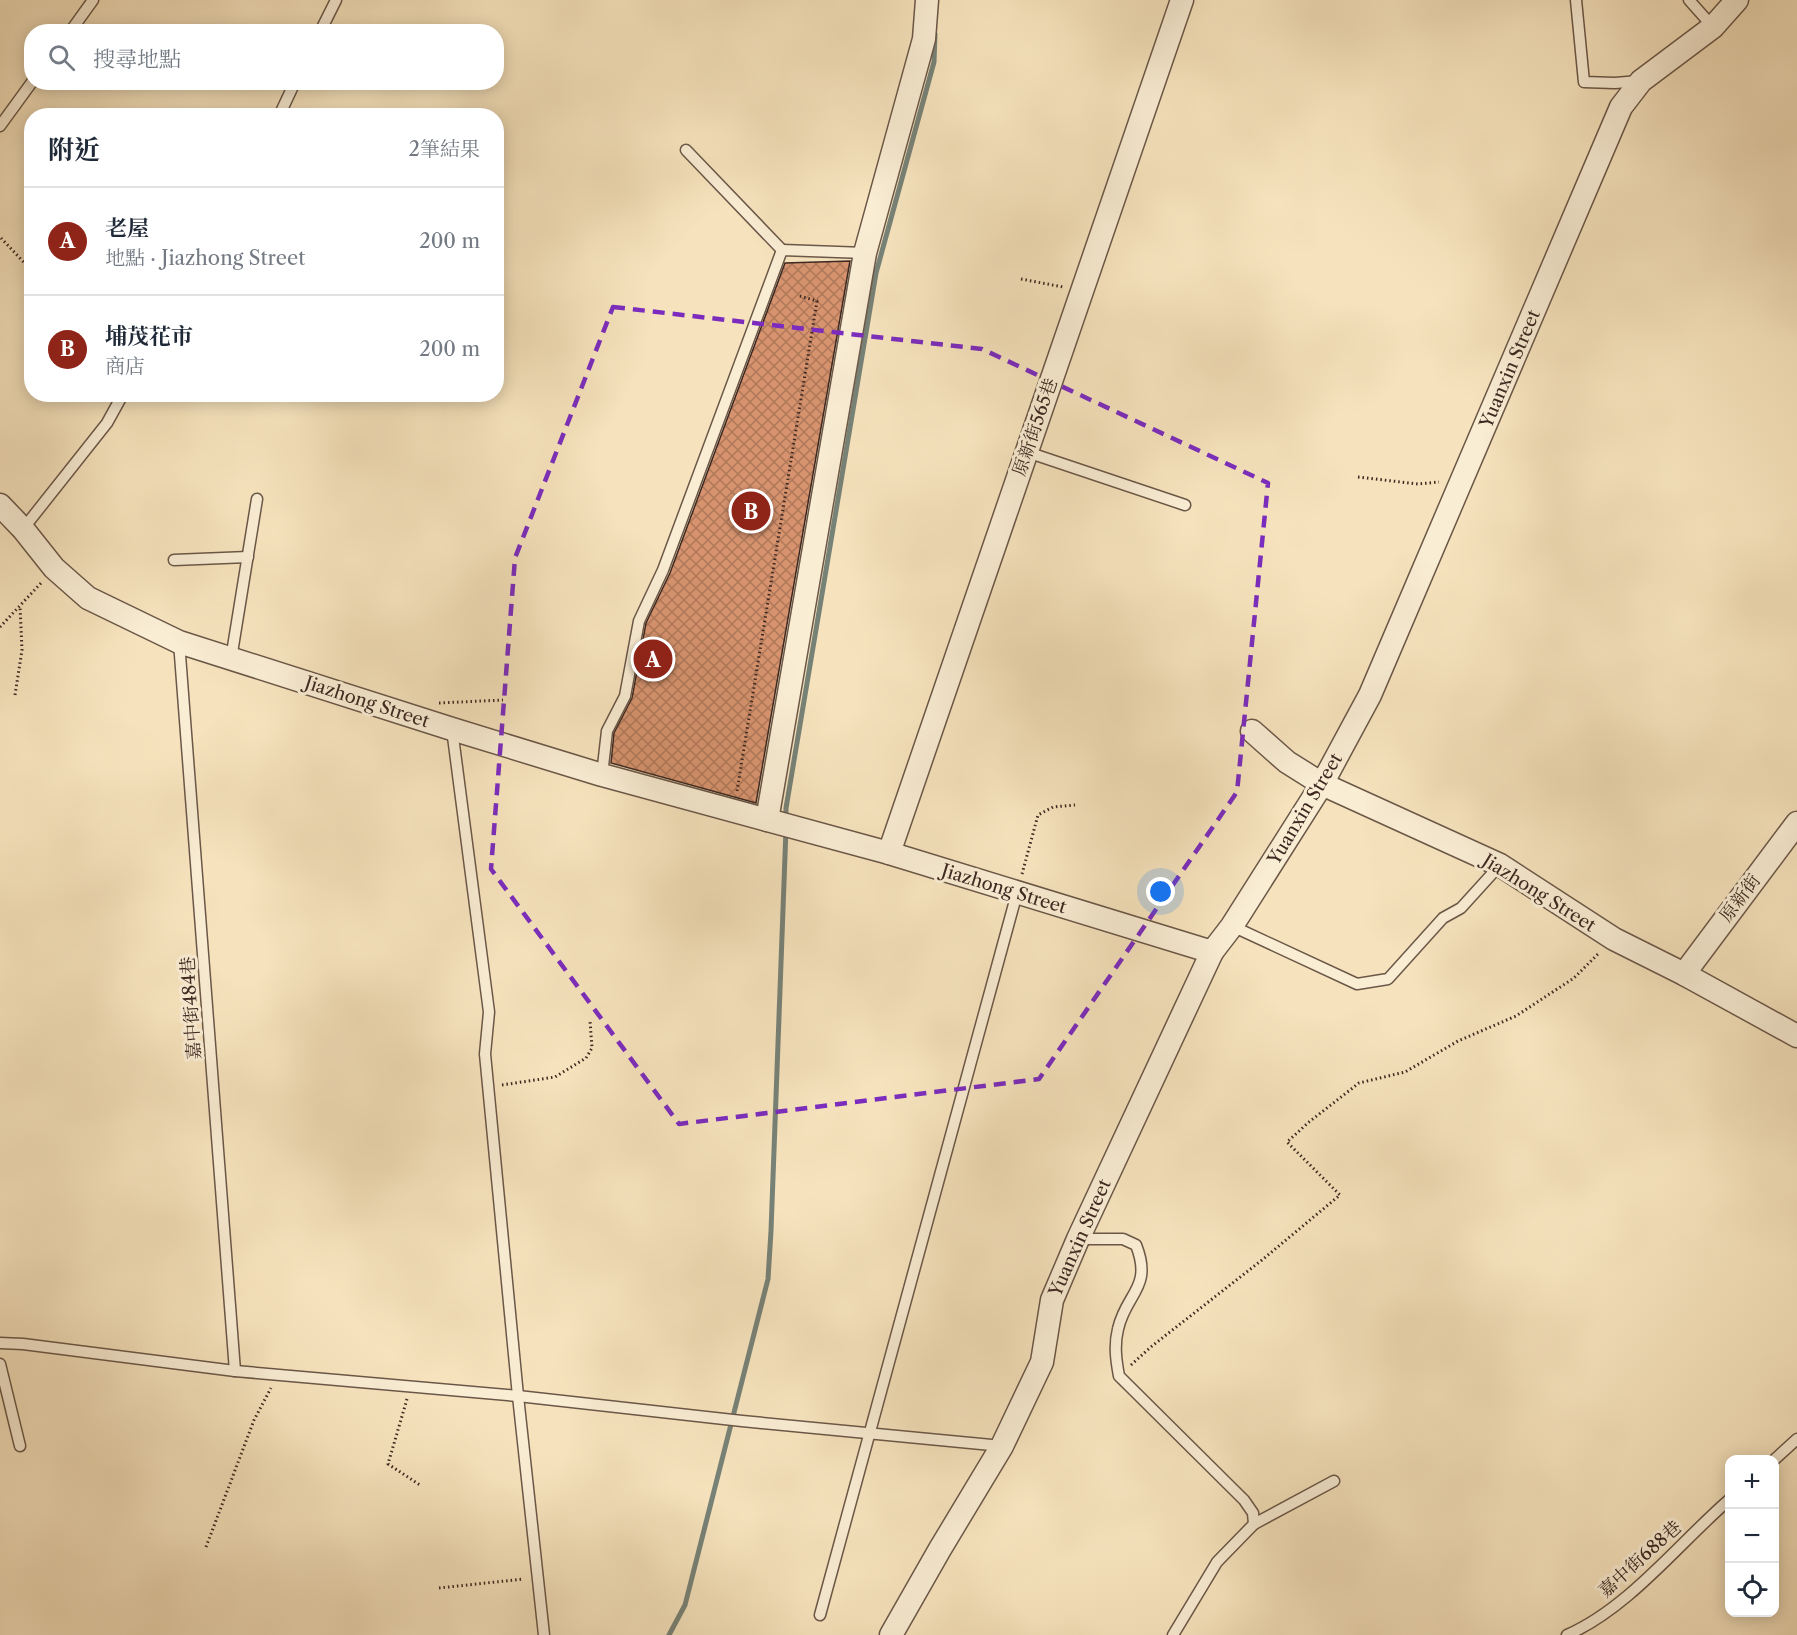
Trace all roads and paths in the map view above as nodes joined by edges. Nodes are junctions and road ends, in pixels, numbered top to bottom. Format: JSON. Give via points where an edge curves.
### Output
{"nodes":[{"id":1,"x":93,"y":0,"type":"edge"},
{"id":2,"x":336,"y":0,"type":"edge"},
{"id":3,"x":927,"y":0,"type":"edge"},
{"id":4,"x":1182,"y":0,"type":"edge"},
{"id":5,"x":1576,"y":0,"type":"edge"},
{"id":6,"x":1689,"y":0,"type":"edge"},
{"id":7,"x":1737,"y":0,"type":"edge"},
{"id":8,"x":76,"y":24,"type":"edge"},
{"id":9,"x":324,"y":24,"type":"edge"},
{"id":10,"x":1713,"y":27,"type":"junction"},
{"id":11,"x":1641,"y":81,"type":"junction"},
{"id":12,"x":26,"y":90,"type":"edge"},
{"id":13,"x":291,"y":90,"type":"edge"},
{"id":14,"x":283,"y":108,"type":"edge"},
{"id":15,"x":0,"y":126,"type":"edge"},
{"id":16,"x":686,"y":150,"type":"dead end"},
{"id":17,"x":1,"y":238,"type":"edge"},
{"id":18,"x":782,"y":250,"type":"junction"},
{"id":19,"x":865,"y":253,"type":"junction"},
{"id":20,"x":24,"y":262,"type":"edge"},
{"id":21,"x":1021,"y":279,"type":"dead end"},
{"id":22,"x":1082,"y":291,"type":"junction"},
{"id":23,"x":800,"y":296,"type":"dead end"},
{"id":24,"x":119,"y":402,"type":"edge"},
{"id":25,"x":1027,"y":452,"type":"junction"},
{"id":26,"x":1358,"y":477,"type":"dead end"},
{"id":27,"x":1462,"y":480,"type":"junction"},
{"id":28,"x":257,"y":499,"type":"dead end"},
{"id":29,"x":0,"y":505,"type":"edge"},
{"id":30,"x":1185,"y":505,"type":"dead end"},
{"id":31,"x":23,"y":529,"type":"junction"},
{"id":32,"x":248,"y":557,"type":"junction"},
{"id":33,"x":174,"y":560,"type":"dead end"},
{"id":34,"x":54,"y":568,"type":"junction"},
{"id":35,"x":20,"y":606,"type":"junction"},
{"id":36,"x":0,"y":627,"type":"edge"},
{"id":37,"x":179,"y":642,"type":"junction"},
{"id":38,"x":231,"y":659,"type":"junction"},
{"id":39,"x":15,"y":695,"type":"dead end"},
{"id":40,"x":503,"y":700,"type":"dead end"},
{"id":41,"x":434,"y":703,"type":"dead end"},
{"id":42,"x":452,"y":729,"type":"junction"},
{"id":43,"x":1252,"y":731,"type":"dead end"},
{"id":44,"x":602,"y":775,"type":"junction"},
{"id":45,"x":1322,"y":784,"type":"junction"},
{"id":46,"x":1075,"y":805,"type":"dead end"},
{"id":47,"x":733,"y":811,"type":"junction"},
{"id":48,"x":1797,"y":823,"type":"edge"},
{"id":49,"x":780,"y":824,"type":"junction"},
{"id":50,"x":889,"y":853,"type":"junction"},
{"id":51,"x":1500,"y":865,"type":"junction"},
{"id":52,"x":1017,"y":893,"type":"junction"},
{"id":53,"x":1232,"y":926,"type":"junction"},
{"id":54,"x":1614,"y":939,"type":"junction"},
{"id":55,"x":1212,"y":952,"type":"junction"},
{"id":56,"x":1684,"y":974,"type":"junction"},
{"id":57,"x":590,"y":1021,"type":"dead end"},
{"id":58,"x":1797,"y":1036,"type":"edge"},
{"id":59,"x":488,"y":1087,"type":"junction"},
{"id":60,"x":1077,"y":1239,"type":"junction"},
{"id":61,"x":0,"y":1343,"type":"edge"},
{"id":62,"x":0,"y":1364,"type":"edge"},
{"id":63,"x":235,"y":1371,"type":"junction"},
{"id":64,"x":278,"y":1374,"type":"junction"},
{"id":65,"x":1119,"y":1376,"type":"junction"},
{"id":66,"x":411,"y":1386,"type":"junction"},
{"id":67,"x":518,"y":1395,"type":"junction"},
{"id":68,"x":870,"y":1433,"type":"junction"},
{"id":69,"x":1797,"y":1439,"type":"edge"},
{"id":70,"x":20,"y":1446,"type":"dead end"},
{"id":71,"x":1002,"y":1446,"type":"junction"},
{"id":72,"x":1779,"y":1455,"type":"edge"},
{"id":73,"x":1334,"y":1481,"type":"dead end"},
{"id":74,"x":420,"y":1485,"type":"dead end"},
{"id":75,"x":1725,"y":1504,"type":"edge"},
{"id":76,"x":1254,"y":1524,"type":"junction"},
{"id":77,"x":206,"y":1547,"type":"dead end"},
{"id":78,"x":538,"y":1578,"type":"junction"},
{"id":79,"x":439,"y":1588,"type":"dead end"},
{"id":80,"x":820,"y":1615,"type":"dead end"},
{"id":81,"x":544,"y":1635,"type":"edge"},
{"id":82,"x":891,"y":1635,"type":"edge"},
{"id":83,"x":1173,"y":1635,"type":"edge"},
{"id":84,"x":1567,"y":1635,"type":"edge"}],
"edges":[{"from":1,"to":8,"type":"lane"},
{"from":2,"to":9,"type":"lane"},
{"from":3,"to":19,"type":"street","via":[[924,39]]},
{"from":4,"to":22,"type":"street","name":"原新街565巷"},
{"from":5,"to":11,"type":"lane","via":[[1584,82]]},
{"from":6,"to":10,"type":"lane"},
{"from":7,"to":10,"type":"street","name":"Yuanxin Street"},
{"from":10,"to":11,"type":"street","name":"Yuanxin Street"},
{"from":11,"to":27,"type":"street","name":"Yuanxin Street","via":[[1621,107]]},
{"from":12,"to":15,"type":"lane"},
{"from":13,"to":14,"type":"lane"},
{"from":16,"to":18,"type":"lane"},
{"from":17,"to":20,"type":"path"},
{"from":18,"to":19,"type":"lane"},
{"from":18,"to":44,"type":"lane","via":[[663,570],[639,621],[625,696],[607,731]]},
{"from":19,"to":49,"type":"street"},
{"from":21,"to":22,"type":"path"},
{"from":22,"to":25,"type":"street","name":"原新街565巷"},
{"from":23,"to":47,"type":"path","via":[[817,300]]},
{"from":24,"to":31,"type":"lane","via":[[107,423]]},
{"from":25,"to":30,"type":"lane"},
{"from":25,"to":50,"type":"street","name":"原新街565巷"},
{"from":26,"to":27,"type":"path","via":[[1419,484]]},
{"from":27,"to":45,"type":"street","name":"Yuanxin Street","via":[[1370,695]]},
{"from":28,"to":32,"type":"lane"},
{"from":29,"to":31,"type":"street","name":"Jiazhong Street"},
{"from":31,"to":34,"type":"street","name":"Jiazhong Street"},
{"from":32,"to":33,"type":"lane"},
{"from":32,"to":38,"type":"lane"},
{"from":34,"to":35,"type":"path"},
{"from":34,"to":37,"type":"street","name":"Jiazhong Street","via":[[88,598]]},
{"from":35,"to":36,"type":"path"},
{"from":35,"to":39,"type":"path","via":[[22,650]]},
{"from":37,"to":38,"type":"street","name":"Jiazhong Street"},
{"from":37,"to":63,"type":"lane","name":"嘉中街484巷"},
{"from":38,"to":42,"type":"street","name":"Jiazhong Street"},
{"from":40,"to":41,"type":"path"},
{"from":42,"to":44,"type":"street","name":"Jiazhong Street"},
{"from":42,"to":59,"type":"lane","via":[[489,1012],[485,1054]]},
{"from":43,"to":45,"type":"street","name":"Jiazhong Street","via":[[1287,762]]},
{"from":44,"to":47,"type":"street","name":"Jiazhong Street"},
{"from":45,"to":51,"type":"street","name":"Jiazhong Street"},
{"from":45,"to":53,"type":"street","name":"Yuanxin Street"},
{"from":46,"to":52,"type":"path","via":[[1053,807],[1038,815]]},
{"from":47,"to":49,"type":"street","name":"Jiazhong Street"},
{"from":48,"to":56,"type":"street","name":"原新街"},
{"from":49,"to":50,"type":"street","name":"Jiazhong Street"},
{"from":50,"to":52,"type":"street","name":"Jiazhong Street"},
{"from":51,"to":53,"type":"lane","via":[[1461,908],[1443,918],[1388,979],[1357,984]]},
{"from":51,"to":54,"type":"street","name":"Jiazhong Street"},
{"from":52,"to":55,"type":"street","name":"Jiazhong Street"},
{"from":52,"to":68,"type":"lane"},
{"from":53,"to":55,"type":"street","name":"Yuanxin Street"},
{"from":54,"to":56,"type":"street","name":"Jiazhong Street"},
{"from":54,"to":65,"type":"path","via":[[1574,978],[1516,1016],[1458,1041],[1405,1072],[1359,1083],[1309,1122],[1287,1142],[1340,1195]]},
{"from":55,"to":60,"type":"street","name":"Yuanxin Street"},
{"from":56,"to":58,"type":"street","name":"Jiazhong Street"},
{"from":57,"to":59,"type":"path","via":[[592,1048],[586,1058],[555,1077]]},
{"from":59,"to":67,"type":"lane"},
{"from":60,"to":65,"type":"lane","via":[[1123,1239],[1136,1245],[1143,1261],[1141,1282],[1118,1327],[1115,1350]]},
{"from":60,"to":71,"type":"street","name":"Yuanxin Street","via":[[1052,1300],[1042,1362]]},
{"from":61,"to":63,"type":"lane"},
{"from":62,"to":70,"type":"lane"},
{"from":63,"to":64,"type":"lane"},
{"from":64,"to":66,"type":"lane"},
{"from":64,"to":77,"type":"path","via":[[254,1420]]},
{"from":65,"to":76,"type":"lane","via":[[1244,1500],[1253,1513]]},
{"from":66,"to":67,"type":"lane"},
{"from":66,"to":74,"type":"path","via":[[388,1464]]},
{"from":67,"to":68,"type":"lane"},
{"from":67,"to":78,"type":"lane"},
{"from":68,"to":71,"type":"lane"},
{"from":68,"to":80,"type":"lane"},
{"from":69,"to":72,"type":"lane"},
{"from":71,"to":82,"type":"street","name":"Yuanxin Street"},
{"from":73,"to":76,"type":"lane"},
{"from":75,"to":84,"type":"lane","name":"嘉中街688巷","via":[[1625,1599]]},
{"from":76,"to":83,"type":"lane","via":[[1217,1562]]},
{"from":78,"to":79,"type":"path"},
{"from":78,"to":81,"type":"lane"}]}
